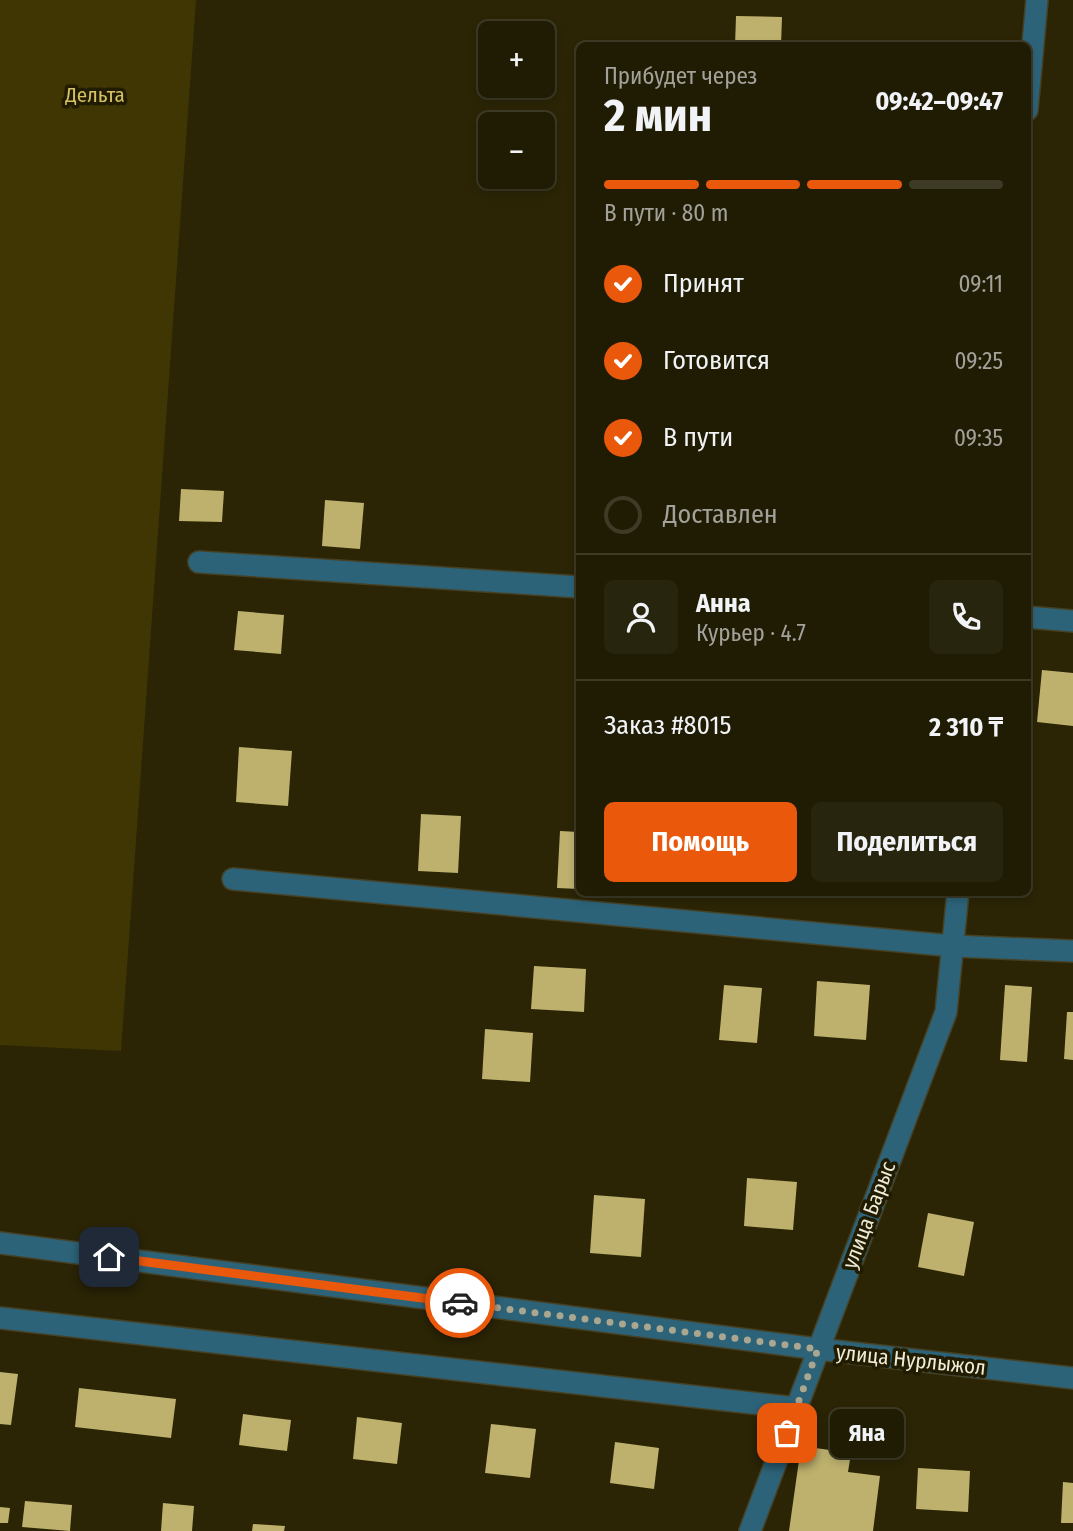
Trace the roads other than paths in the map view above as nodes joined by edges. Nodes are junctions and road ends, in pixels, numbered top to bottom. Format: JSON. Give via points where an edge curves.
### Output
{"nodes":[{"id":1,"x":1037,"y":0,"type":"edge"},
{"id":2,"x":1031,"y":66,"type":"edge"},
{"id":3,"x":199,"y":562,"type":"dead end"},
{"id":4,"x":576,"y":587,"type":"edge"},
{"id":5,"x":1031,"y":617,"type":"edge"},
{"id":6,"x":1073,"y":621,"type":"edge"},
{"id":7,"x":233,"y":879,"type":"dead end"},
{"id":8,"x":958,"y":896,"type":"edge"},
{"id":9,"x":953,"y":946,"type":"junction"},
{"id":10,"x":1073,"y":951,"type":"edge"},
{"id":11,"x":0,"y":1243,"type":"edge"},
{"id":12,"x":0,"y":1318,"type":"edge"},
{"id":13,"x":818,"y":1349,"type":"junction"},
{"id":14,"x":1073,"y":1378,"type":"edge"},
{"id":15,"x":796,"y":1408,"type":"junction"},
{"id":16,"x":750,"y":1531,"type":"edge"}],
"edges":[{"from":1,"to":2,"type":"street"},
{"from":3,"to":4,"type":"street"},
{"from":5,"to":6,"type":"street"},
{"from":7,"to":9,"type":"street"},
{"from":8,"to":9,"type":"street","name":"улица Барыс"},
{"from":9,"to":10,"type":"street"},
{"from":9,"to":13,"type":"street","name":"улица Барыс","via":[[946,1012]]},
{"from":11,"to":13,"type":"street","name":"улица Нурлыжол"},
{"from":12,"to":15,"type":"street"},
{"from":13,"to":14,"type":"street","name":"улица Нурлыжол"},
{"from":13,"to":15,"type":"street","name":"улица Барыс"},
{"from":15,"to":16,"type":"street","name":"улица Барыс"}]}
